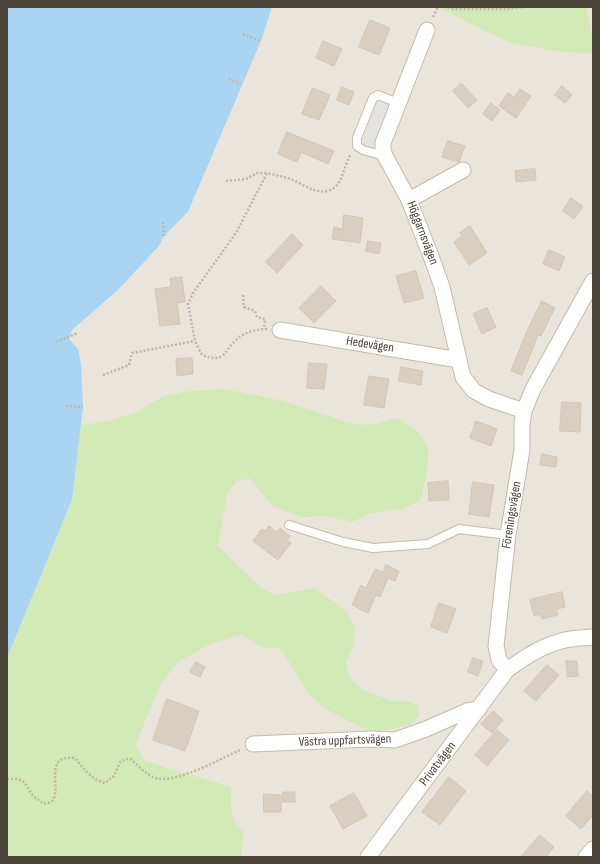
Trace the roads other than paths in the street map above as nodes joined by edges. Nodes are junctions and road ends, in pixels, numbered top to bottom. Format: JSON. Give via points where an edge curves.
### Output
{"nodes":[{"id":1,"x":427,"y":30,"type":"dead end"},
{"id":2,"x":398,"y":103,"type":"junction"},
{"id":3,"x":385,"y":156,"type":"junction"},
{"id":4,"x":463,"y":170,"type":"dead end"},
{"id":5,"x":409,"y":200,"type":"junction"},
{"id":6,"x":593,"y":280,"type":"edge"},
{"id":7,"x":280,"y":330,"type":"road end"},
{"id":8,"x":460,"y":360,"type":"junction"},
{"id":9,"x":524,"y":411,"type":"junction"},
{"id":10,"x":289,"y":525,"type":"dead end"},
{"id":11,"x":508,"y":535,"type":"junction"},
{"id":12,"x":593,"y":637,"type":"edge"},
{"id":13,"x":507,"y":670,"type":"junction"},
{"id":14,"x":479,"y":709,"type":"junction"},
{"id":15,"x":253,"y":744,"type":"road end"},
{"id":16,"x":593,"y":849,"type":"edge"},
{"id":17,"x":368,"y":857,"type":"edge"},
{"id":18,"x":586,"y":857,"type":"edge"}],
"edges":[{"from":1,"to":2,"type":"street","name":"Höggarnsvägen"},
{"from":2,"to":3,"type":"street","name":"Höggarnsvägen","via":[[383,143]]},
{"from":2,"to":3,"type":"lane","via":[[378,95],[373,98],[357,138],[357,146],[362,150]]},
{"from":3,"to":5,"type":"street","name":"Höggarnsvägen"},
{"from":4,"to":5,"type":"street"},
{"from":5,"to":8,"type":"street","name":"Höggarnsvägen","via":[[442,287]]},
{"from":6,"to":9,"type":"street","name":"Föreningsvägen","via":[[533,389]]},
{"from":7,"to":8,"type":"street","name":"Hedevägen"},
{"from":8,"to":9,"type":"street","name":"Höggarnsvägen","via":[[463,377],[474,390],[489,399]]},
{"from":9,"to":11,"type":"street","name":"Föreningsvägen","via":[[522,450]]},
{"from":10,"to":11,"type":"lane","via":[[343,542],[373,548],[428,544],[459,529]]},
{"from":11,"to":13,"type":"street","name":"Föreningsvägen","via":[[496,646],[499,660]]},
{"from":12,"to":13,"type":"street","via":[[566,640],[547,646],[528,655]]},
{"from":13,"to":14,"type":"street","name":"Privatvägen"},
{"from":14,"to":15,"type":"street","name":"Västra uppfartsvägen","via":[[467,711],[395,740]]},
{"from":14,"to":17,"type":"street","name":"Privatvägen"},
{"from":16,"to":18,"type":"street"}]}
